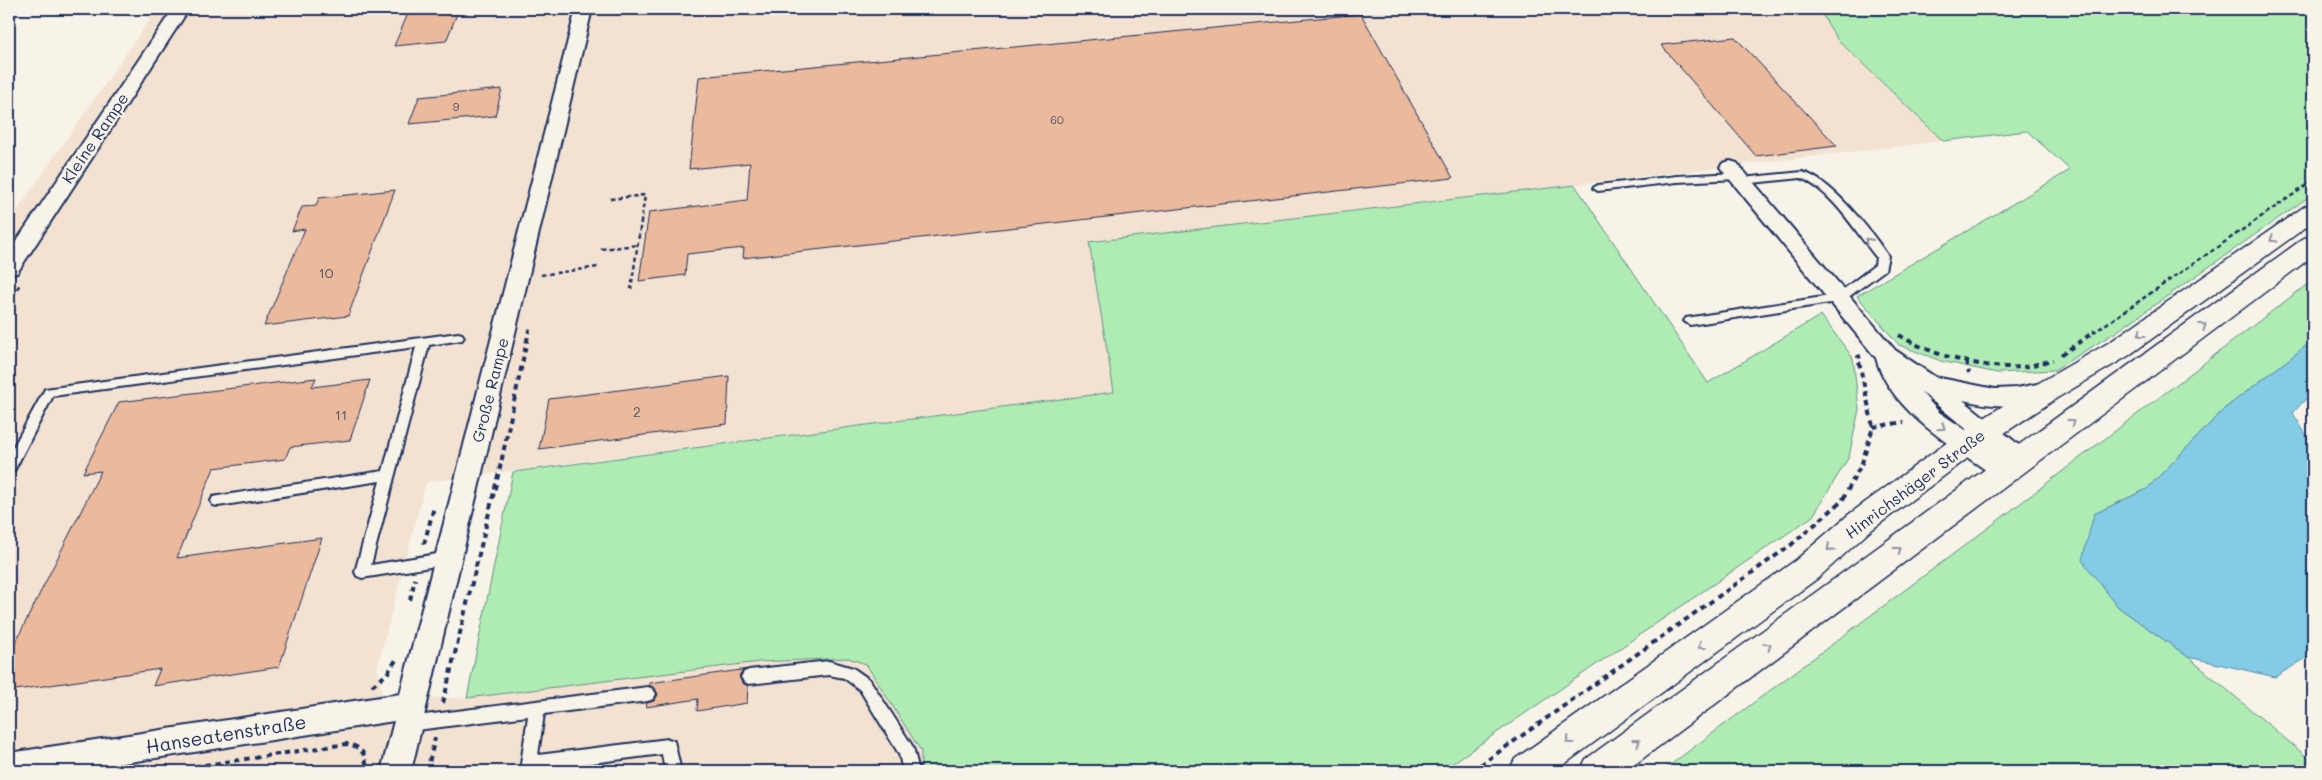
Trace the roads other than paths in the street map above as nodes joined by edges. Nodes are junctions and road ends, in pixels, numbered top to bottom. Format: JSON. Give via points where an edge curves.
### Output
{"nodes":[{"id":1,"x":181,"y":9,"type":"edge"},
{"id":2,"x":584,"y":9,"type":"edge"},
{"id":3,"x":1737,"y":174,"type":"junction"},
{"id":4,"x":1598,"y":188,"type":"dead end"},
{"id":5,"x":2313,"y":211,"type":"edge"},
{"id":6,"x":2313,"y":244,"type":"edge"},
{"id":7,"x":9,"y":268,"type":"edge"},
{"id":8,"x":1839,"y":298,"type":"junction"},
{"id":9,"x":1690,"y":321,"type":"dead end"},
{"id":10,"x":458,"y":337,"type":"dead end"},
{"id":11,"x":424,"y":341,"type":"junction"},
{"id":12,"x":1887,"y":344,"type":"junction"},
{"id":13,"x":1926,"y":383,"type":"junction"},
{"id":14,"x":2047,"y":391,"type":"junction"},
{"id":15,"x":1975,"y":438,"type":"junction"},
{"id":16,"x":2012,"y":465,"type":"junction"},
{"id":17,"x":9,"y":467,"type":"edge"},
{"id":18,"x":388,"y":475,"type":"junction"},
{"id":19,"x":218,"y":501,"type":"dead end"},
{"id":20,"x":449,"y":558,"type":"junction"},
{"id":21,"x":748,"y":677,"type":"dead end"},
{"id":22,"x":648,"y":694,"type":"dead end"},
{"id":23,"x":537,"y":708,"type":"junction"},
{"id":24,"x":411,"y":715,"type":"junction"},
{"id":25,"x":9,"y":767,"type":"edge"},
{"id":26,"x":396,"y":771,"type":"edge"},
{"id":27,"x":673,"y":771,"type":"edge"},
{"id":28,"x":911,"y":771,"type":"edge"},
{"id":29,"x":1527,"y":771,"type":"edge"},
{"id":30,"x":1598,"y":771,"type":"edge"}],
"edges":[{"from":1,"to":7,"type":"street","name":"Kleine Rampe"},
{"from":2,"to":20,"type":"street","name":"Große Rampe"},
{"from":3,"to":4,"type":"lane"},
{"from":3,"to":8,"type":"street"},
{"from":8,"to":3,"type":"lane","one_way":true,"via":[[1881,267],[1882,256],[1812,178]]},
{"from":5,"to":14,"type":"main road","name":"Hinrichshäger Straße","one_way":true,"via":[[2119,349]]},
{"from":16,"to":6,"type":"main road","one_way":true},
{"from":8,"to":9,"type":"lane"},
{"from":8,"to":12,"type":"street"},
{"from":10,"to":11,"type":"lane"},
{"from":11,"to":17,"type":"lane","via":[[49,392]]},
{"from":11,"to":18,"type":"lane"},
{"from":12,"to":13,"type":"street"},
{"from":12,"to":15,"type":"street","one_way":true,"via":[[1892,374],[1930,418]]},
{"from":13,"to":14,"type":"street","via":[[1995,398]]},
{"from":13,"to":15,"type":"street"},
{"from":14,"to":15,"type":"main road","name":"Hinrichshäger Straße"},
{"from":15,"to":16,"type":"street"},
{"from":15,"to":29,"type":"main road","name":"Hinrichshäger Straße","one_way":true,"via":[[1859,522],[1807,569]]},
{"from":30,"to":16,"type":"main road","one_way":true},
{"from":18,"to":19,"type":"lane"},
{"from":18,"to":20,"type":"lane","via":[[362,572]]},
{"from":20,"to":24,"type":"street","name":"Große Rampe"},
{"from":21,"to":28,"type":"lane","via":[[829,668],[848,673],[865,685],[907,752]]},
{"from":22,"to":23,"type":"lane"},
{"from":23,"to":24,"type":"lane","via":[[439,720]]},
{"from":23,"to":27,"type":"lane","via":[[529,764],[668,746]]},
{"from":24,"to":25,"type":"street","name":"Hanseatenstraße"},
{"from":24,"to":26,"type":"street","name":"Große Rampe"}]}
